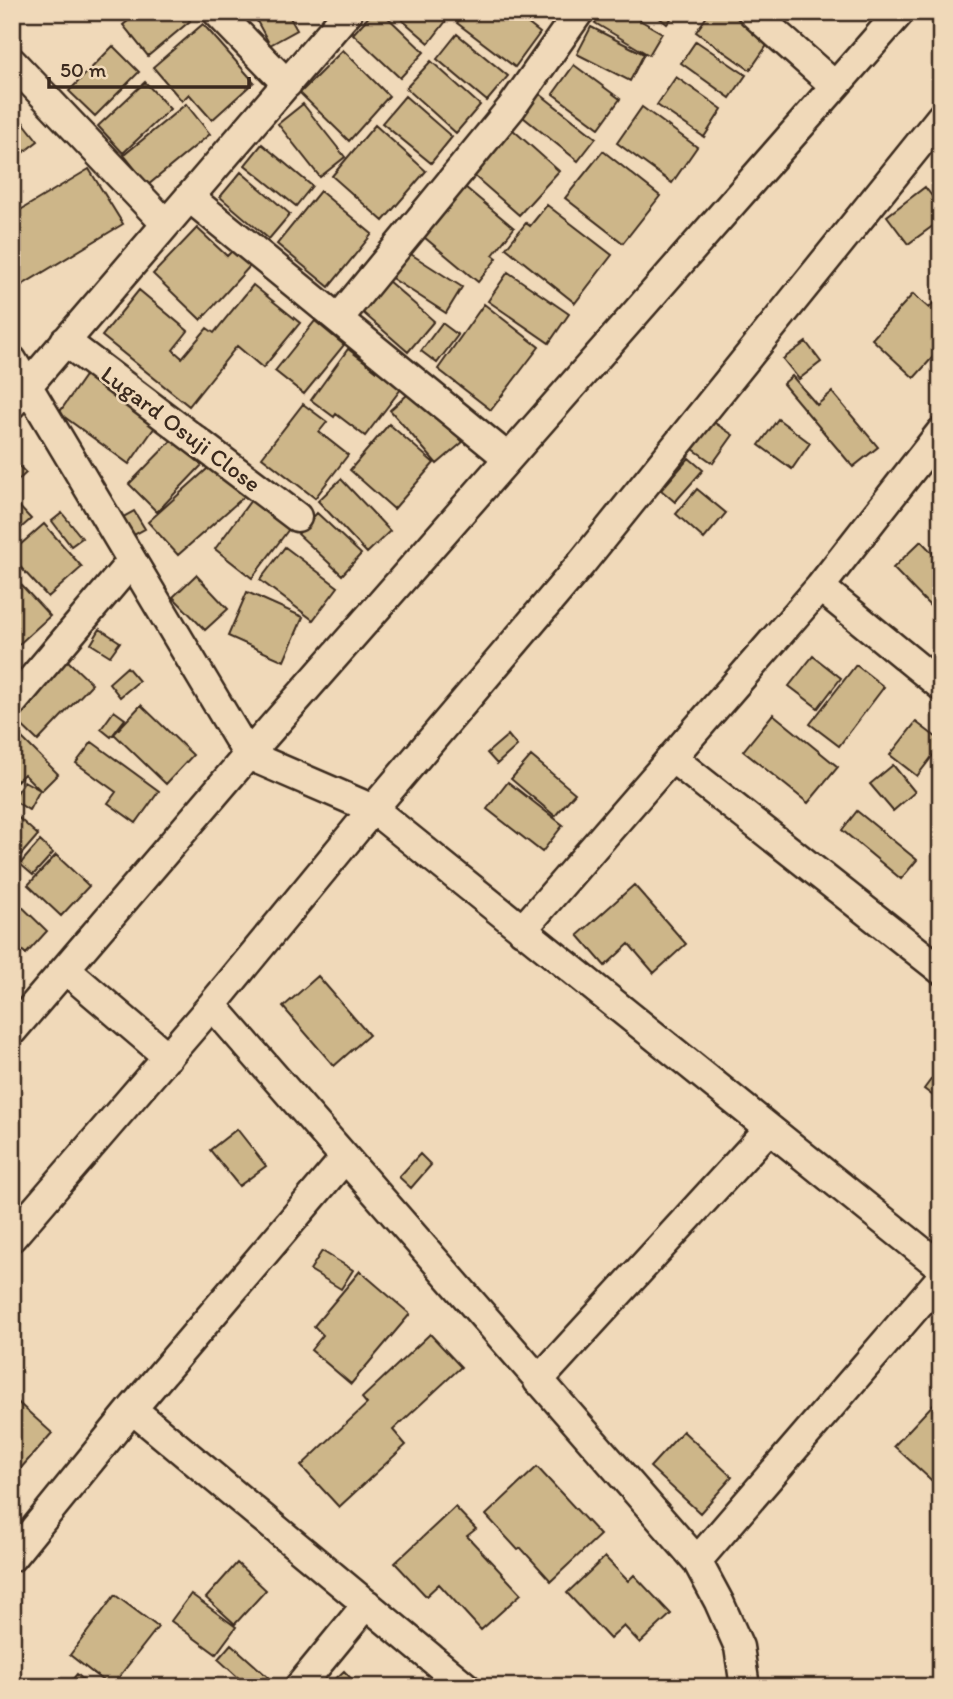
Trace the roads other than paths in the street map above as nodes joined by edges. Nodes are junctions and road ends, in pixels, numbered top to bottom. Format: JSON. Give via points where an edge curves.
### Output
{"nodes":[{"id":1,"x":217,"y":12,"type":"edge"},
{"id":2,"x":348,"y":12,"type":"edge"},
{"id":3,"x":579,"y":12,"type":"edge"},
{"id":4,"x":752,"y":12,"type":"edge"},
{"id":5,"x":900,"y":12,"type":"edge"},
{"id":6,"x":12,"y":62,"type":"edge"},
{"id":7,"x":287,"y":84,"type":"junction"},
{"id":8,"x":835,"y":86,"type":"junction"},
{"id":9,"x":941,"y":117,"type":"edge"},
{"id":10,"x":189,"y":197,"type":"junction"},
{"id":11,"x":166,"y":224,"type":"junction"},
{"id":12,"x":339,"y":318,"type":"junction"},
{"id":13,"x":65,"y":341,"type":"junction"},
{"id":14,"x":12,"y":360,"type":"edge"},
{"id":15,"x":20,"y":394,"type":"edge"},
{"id":16,"x":941,"y":432,"type":"edge"},
{"id":17,"x":508,"y":458,"type":"junction"},
{"id":18,"x":297,"y":517,"type":"dead end"},
{"id":19,"x":132,"y":561,"type":"junction"},
{"id":20,"x":820,"y":587,"type":"junction"},
{"id":21,"x":941,"y":686,"type":"edge"},
{"id":22,"x":12,"y":703,"type":"edge"},
{"id":23,"x":248,"y":755,"type":"junction"},
{"id":24,"x":672,"y":758,"type":"junction"},
{"id":25,"x":373,"y":809,"type":"junction"},
{"id":26,"x":522,"y":930,"type":"junction"},
{"id":27,"x":65,"y":969,"type":"junction"},
{"id":28,"x":941,"y":970,"type":"edge"},
{"id":29,"x":212,"y":1005,"type":"junction"},
{"id":30,"x":12,"y":1031,"type":"edge"},
{"id":31,"x":168,"y":1057,"type":"junction"},
{"id":32,"x":769,"y":1129,"type":"junction"},
{"id":33,"x":345,"y":1158,"type":"junction"},
{"id":34,"x":12,"y":1237,"type":"edge"},
{"id":35,"x":941,"y":1267,"type":"edge"},
{"id":36,"x":941,"y":1278,"type":"edge"},
{"id":37,"x":538,"y":1381,"type":"junction"},
{"id":38,"x":132,"y":1409,"type":"junction"},
{"id":39,"x":12,"y":1556,"type":"edge"},
{"id":40,"x":697,"y":1561,"type":"junction"},
{"id":41,"x":368,"y":1604,"type":"junction"},
{"id":42,"x":299,"y":1687,"type":"edge"},
{"id":43,"x":466,"y":1687,"type":"edge"},
{"id":44,"x":745,"y":1687,"type":"edge"}],
"edges":[{"from":1,"to":7,"type":"street"},
{"from":2,"to":7,"type":"street"},
{"from":3,"to":12,"type":"street","via":[[512,107]]},
{"from":4,"to":8,"type":"street"},
{"from":5,"to":8,"type":"street"},
{"from":6,"to":11,"type":"street"},
{"from":7,"to":10,"type":"street"},
{"from":8,"to":17,"type":"street"},
{"from":9,"to":25,"type":"street","via":[[581,564]]},
{"from":10,"to":11,"type":"street"},
{"from":10,"to":12,"type":"street"},
{"from":11,"to":13,"type":"street"},
{"from":12,"to":17,"type":"street"},
{"from":13,"to":15,"type":"street"},
{"from":13,"to":18,"type":"street","name":"Lugard Osuji Close"},
{"from":14,"to":15,"type":"street"},
{"from":15,"to":19,"type":"street"},
{"from":16,"to":20,"type":"street"},
{"from":17,"to":23,"type":"street"},
{"from":19,"to":22,"type":"street"},
{"from":19,"to":23,"type":"street"},
{"from":20,"to":21,"type":"street"},
{"from":20,"to":24,"type":"street"},
{"from":23,"to":25,"type":"street"},
{"from":23,"to":27,"type":"street"},
{"from":24,"to":26,"type":"street"},
{"from":24,"to":28,"type":"street"},
{"from":25,"to":26,"type":"street"},
{"from":25,"to":29,"type":"street"},
{"from":26,"to":32,"type":"street"},
{"from":27,"to":30,"type":"street"},
{"from":27,"to":31,"type":"street"},
{"from":29,"to":31,"type":"street"},
{"from":29,"to":33,"type":"street"},
{"from":31,"to":34,"type":"street"},
{"from":32,"to":35,"type":"street"},
{"from":32,"to":37,"type":"street"},
{"from":33,"to":37,"type":"street"},
{"from":33,"to":38,"type":"street"},
{"from":36,"to":40,"type":"street"},
{"from":37,"to":40,"type":"street"},
{"from":38,"to":39,"type":"street"},
{"from":38,"to":41,"type":"street"},
{"from":40,"to":44,"type":"street","via":[[739,1647]]},
{"from":41,"to":42,"type":"street"},
{"from":41,"to":43,"type":"street"}]}
